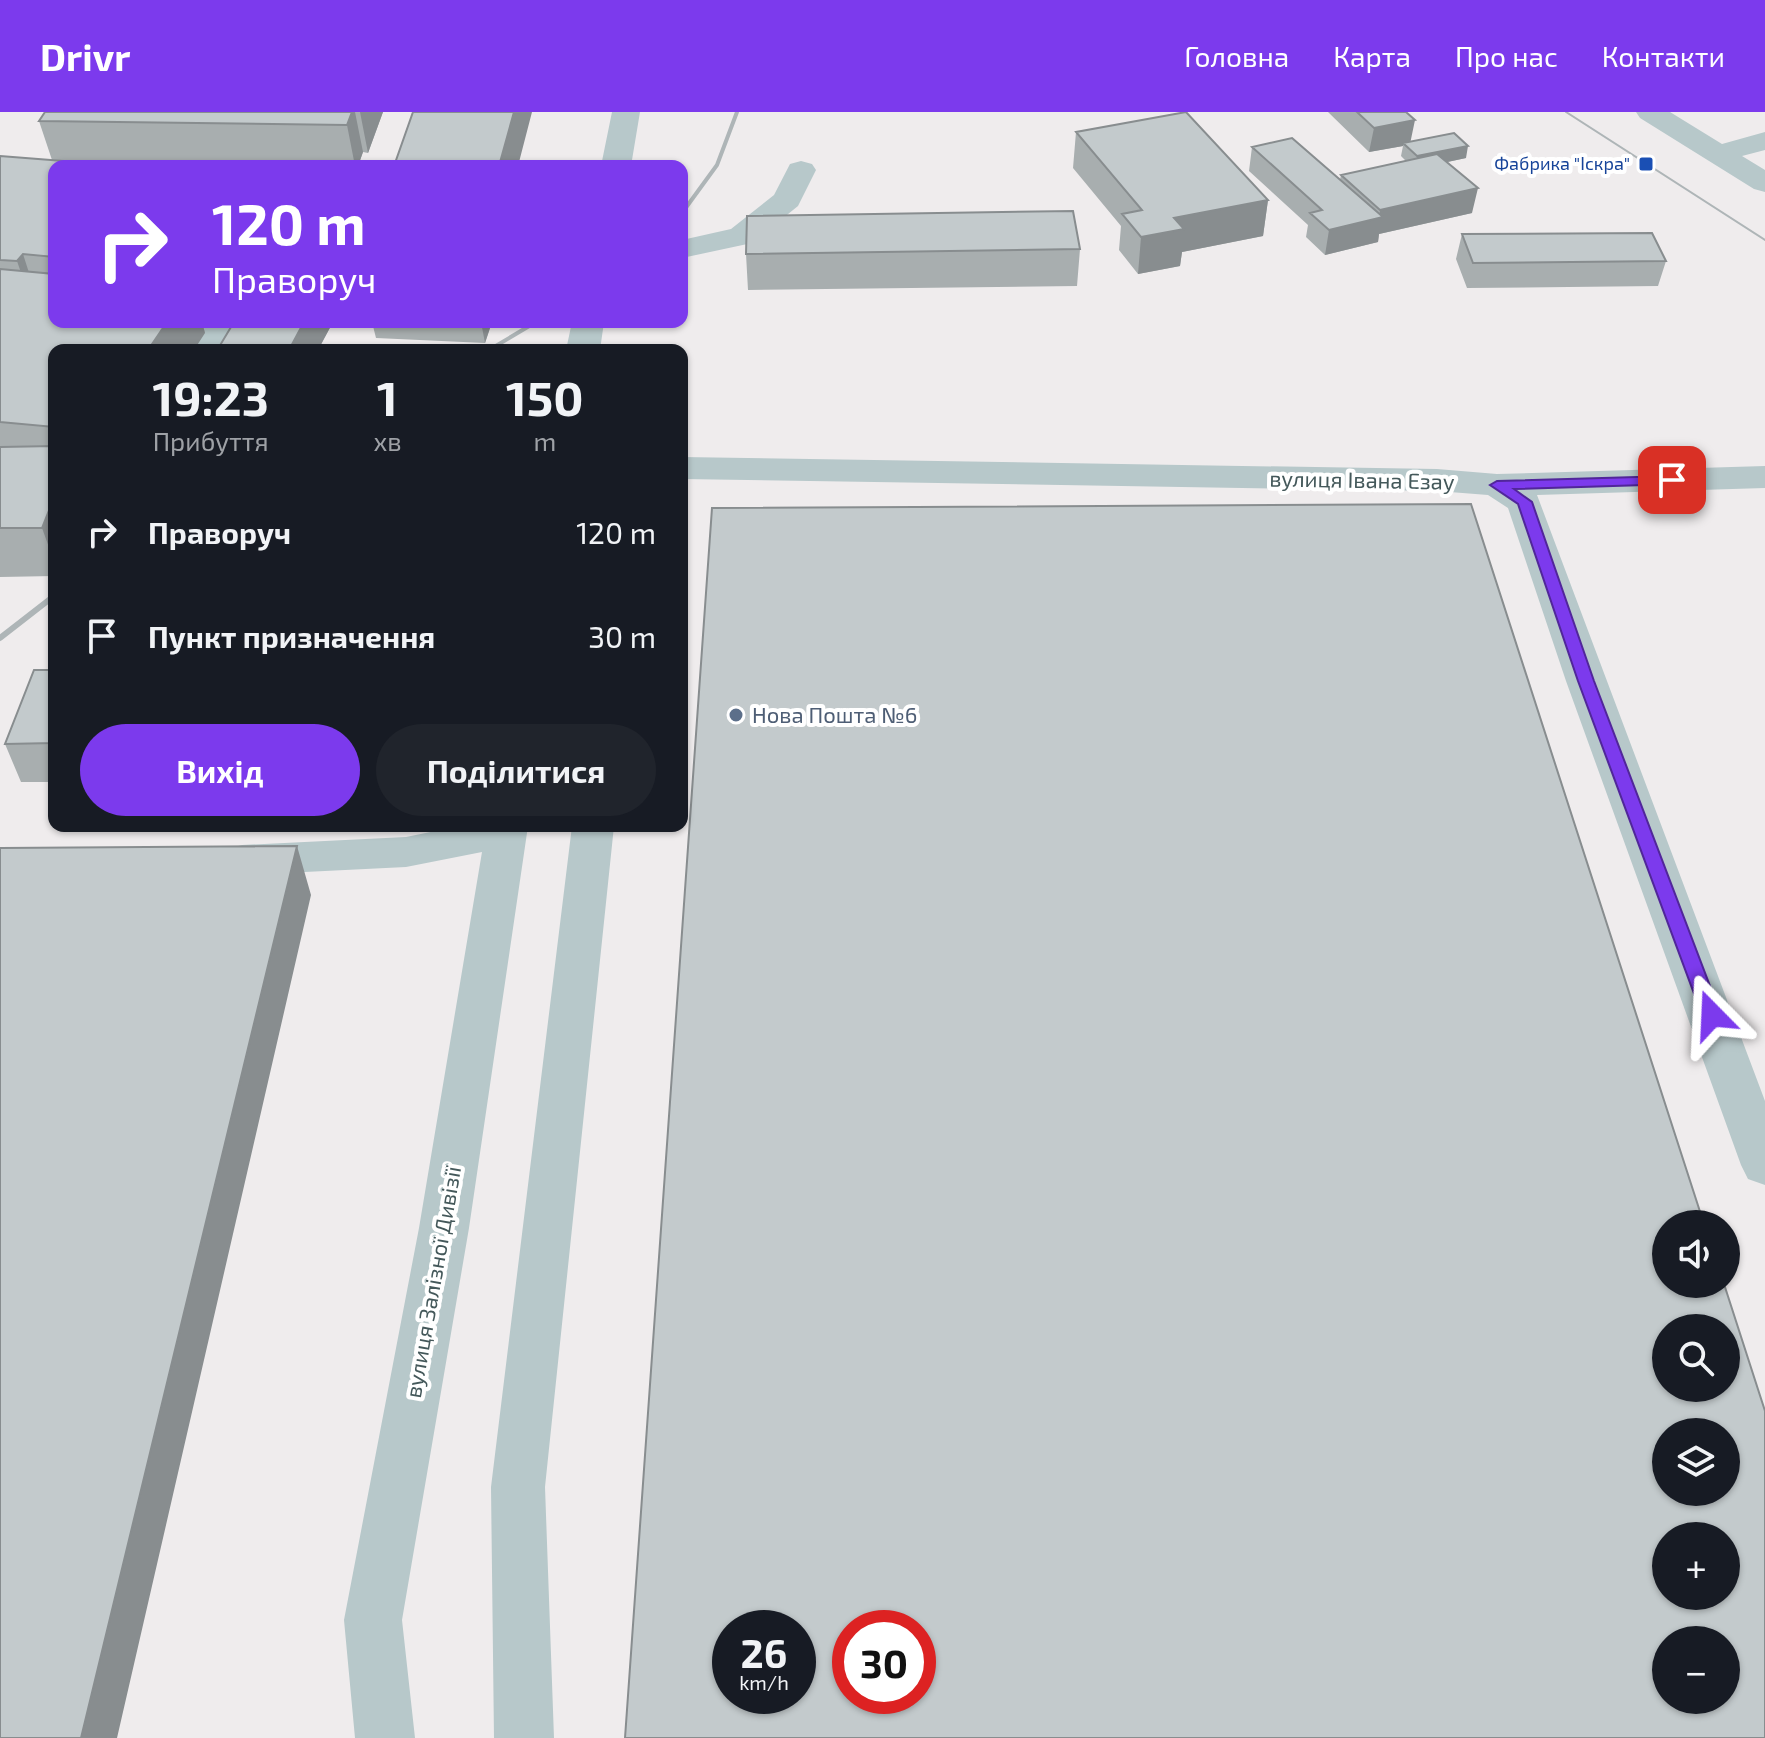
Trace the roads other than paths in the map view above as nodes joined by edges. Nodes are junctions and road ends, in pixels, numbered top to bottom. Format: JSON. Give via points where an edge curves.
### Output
{"nodes":[{"id":1,"x":626,"y":112,"type":"edge"},
{"id":2,"x":1650,"y":112,"type":"edge"},
{"id":3,"x":1765,"y":141,"type":"edge"},
{"id":4,"x":1718,"y":154,"type":"junction"},
{"id":5,"x":617,"y":160,"type":"edge"},
{"id":6,"x":801,"y":170,"type":"dead end"},
{"id":7,"x":1762,"y":179,"type":"edge"},
{"id":8,"x":688,"y":248,"type":"edge"},
{"id":9,"x":688,"y":468,"type":"edge"},
{"id":10,"x":1765,"y":477,"type":"edge"},
{"id":11,"x":1497,"y":485,"type":"junction"},
{"id":12,"x":493,"y":832,"type":"edge"},
{"id":13,"x":506,"y":832,"type":"edge"},
{"id":14,"x":592,"y":832,"type":"edge"},
{"id":15,"x":210,"y":860,"type":"edge"},
{"id":16,"x":1765,"y":1165,"type":"edge"},
{"id":17,"x":385,"y":1738,"type":"edge"},
{"id":18,"x":524,"y":1738,"type":"edge"}],
"edges":[{"from":1,"to":5,"type":"street"},
{"from":2,"to":4,"type":"street"},
{"from":3,"to":4,"type":"street"},
{"from":4,"to":7,"type":"street"},
{"from":6,"to":8,"type":"street","via":[[787,200],[741,236]]},
{"from":9,"to":11,"type":"street","name":"вулиця Івана Езау"},
{"from":10,"to":11,"type":"street","name":"вулиця Івана Езау"},
{"from":11,"to":16,"type":"street","via":[[1524,502]]},
{"from":12,"to":15,"type":"street","via":[[406,852]]},
{"from":13,"to":17,"type":"street","name":"вулиця Залізної Дивізії","via":[[444,1228],[373,1620]]},
{"from":14,"to":18,"type":"street","via":[[518,1487]]}]}
